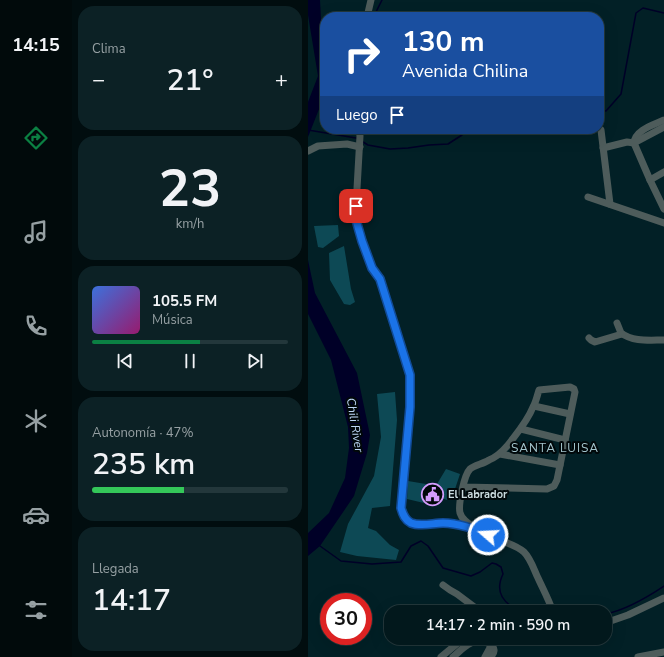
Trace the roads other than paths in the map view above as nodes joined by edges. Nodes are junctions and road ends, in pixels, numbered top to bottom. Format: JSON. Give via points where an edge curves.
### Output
{"nodes":[{"id":1,"x":371,"y":0,"type":"edge"},
{"id":2,"x":368,"y":12,"type":"edge"},
{"id":3,"x":664,"y":120,"type":"edge"},
{"id":4,"x":664,"y":127,"type":"edge"},
{"id":5,"x":601,"y":134,"type":"edge"},
{"id":6,"x":360,"y":139,"type":"edge"},
{"id":7,"x":634,"y":143,"type":"junction"},
{"id":8,"x":603,"y":148,"type":"junction"},
{"id":9,"x":308,"y":151,"type":"edge"},
{"id":10,"x":664,"y":172,"type":"edge"},
{"id":11,"x":650,"y":180,"type":"junction"},
{"id":12,"x":588,"y":197,"type":"dead end"},
{"id":13,"x":610,"y":204,"type":"junction"},
{"id":14,"x":664,"y":209,"type":"edge"},
{"id":15,"x":664,"y":214,"type":"edge"},
{"id":16,"x":661,"y":222,"type":"edge"},
{"id":17,"x":617,"y":323,"type":"dead end"},
{"id":18,"x":622,"y":334,"type":"junction"},
{"id":19,"x":589,"y":338,"type":"dead end"},
{"id":20,"x":664,"y":340,"type":"edge"},
{"id":21,"x":534,"y":406,"type":"junction"},
{"id":22,"x":570,"y":414,"type":"junction"},
{"id":23,"x":521,"y":429,"type":"junction"},
{"id":24,"x":565,"y":440,"type":"junction"},
{"id":25,"x":500,"y":454,"type":"junction"},
{"id":26,"x":560,"y":465,"type":"junction"},
{"id":27,"x":463,"y":487,"type":"junction"},
{"id":28,"x":486,"y":534,"type":"junction"},
{"id":29,"x":443,"y":585,"type":"dead end"},
{"id":30,"x":664,"y":598,"type":"edge"},
{"id":31,"x":472,"y":605,"type":"edge"},
{"id":32,"x":550,"y":605,"type":"edge"},
{"id":33,"x":612,"y":621,"type":"edge"},
{"id":34,"x":456,"y":645,"type":"edge"},
{"id":35,"x":491,"y":646,"type":"junction"},
{"id":36,"x":664,"y":652,"type":"edge"},
{"id":37,"x":441,"y":657,"type":"edge"},
{"id":38,"x":453,"y":657,"type":"edge"},
{"id":39,"x":486,"y":657,"type":"edge"},
{"id":40,"x":491,"y":657,"type":"edge"},
{"id":41,"x":638,"y":657,"type":"edge"}],
"edges":[{"from":1,"to":2,"type":"street"},
{"from":3,"to":7,"type":"street","via":[[640,132]]},
{"from":4,"to":7,"type":"street"},
{"from":5,"to":8,"type":"street"},
{"from":6,"to":9,"type":"street","via":[[347,144],[318,146]]},
{"from":6,"to":28,"type":"street","via":[[356,220],[372,268],[380,279],[410,375],[410,407],[401,508],[403,516],[412,523],[457,525]]},
{"from":7,"to":8,"type":"street","via":[[627,142]]},
{"from":7,"to":11,"type":"street"},
{"from":8,"to":13,"type":"street"},
{"from":10,"to":11,"type":"street"},
{"from":11,"to":14,"type":"street"},
{"from":12,"to":13,"type":"street"},
{"from":13,"to":16,"type":"street"},
{"from":15,"to":16,"type":"street"},
{"from":17,"to":18,"type":"street"},
{"from":18,"to":19,"type":"street","via":[[595,342]]},
{"from":18,"to":20,"type":"street","via":[[636,340]]},
{"from":21,"to":22,"type":"street"},
{"from":21,"to":22,"type":"street","via":[[539,390],[572,387],[575,392]]},
{"from":21,"to":23,"type":"street"},
{"from":22,"to":24,"type":"street"},
{"from":23,"to":24,"type":"street"},
{"from":23,"to":25,"type":"street"},
{"from":24,"to":26,"type":"street"},
{"from":25,"to":26,"type":"street"},
{"from":25,"to":27,"type":"street","via":[[470,469]]},
{"from":26,"to":27,"type":"street","via":[[556,483],[547,489]]},
{"from":27,"to":28,"type":"street","via":[[460,513],[463,520]]},
{"from":28,"to":32,"type":"street","via":[[518,547],[525,553]]},
{"from":29,"to":31,"type":"street"},
{"from":30,"to":33,"type":"street"},
{"from":34,"to":37,"type":"street"},
{"from":35,"to":38,"type":"street","via":[[476,641]]},
{"from":35,"to":39,"type":"street"},
{"from":35,"to":40,"type":"street","via":[[494,651]]},
{"from":36,"to":41,"type":"street"}]}
